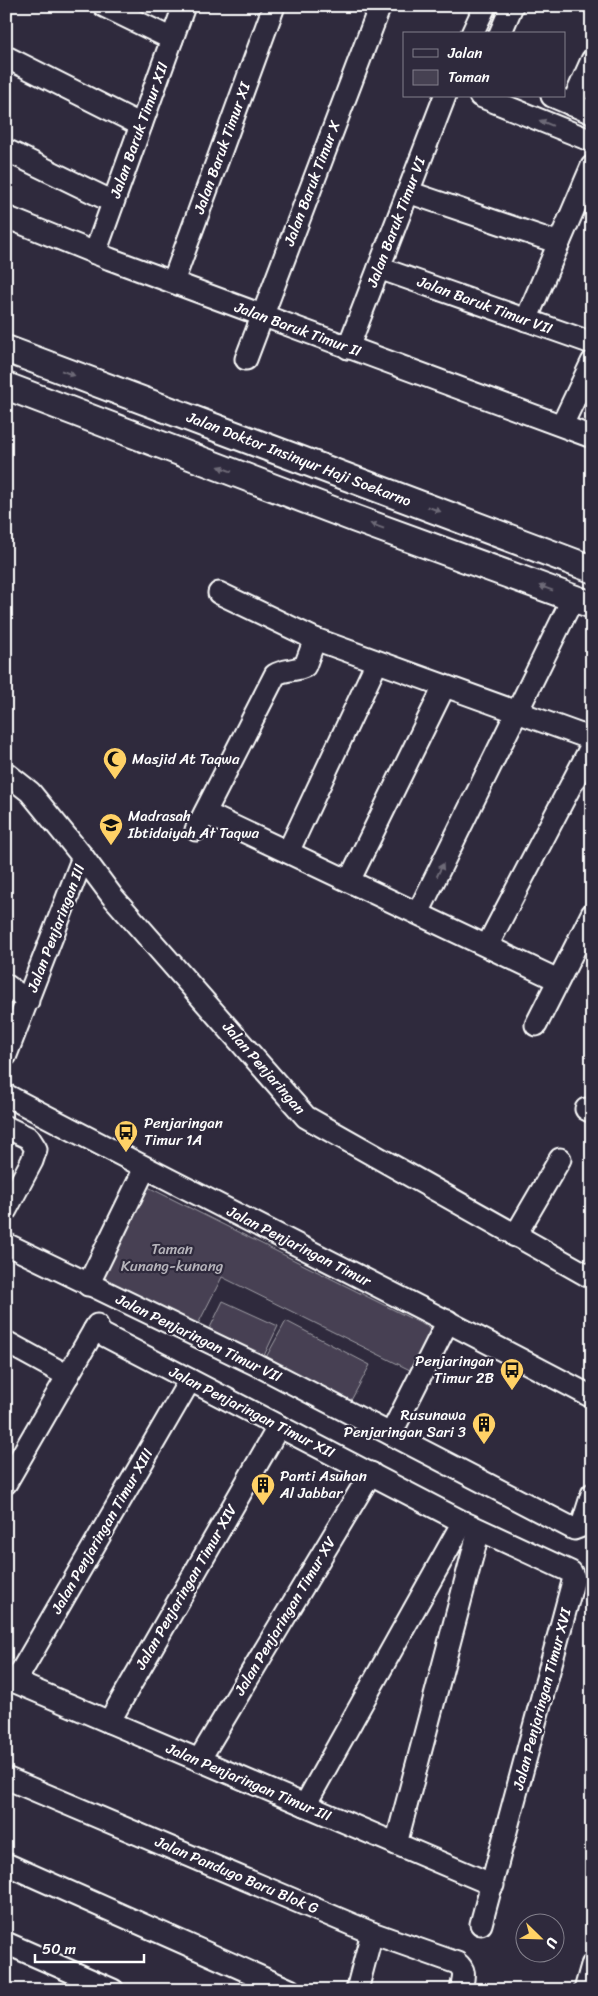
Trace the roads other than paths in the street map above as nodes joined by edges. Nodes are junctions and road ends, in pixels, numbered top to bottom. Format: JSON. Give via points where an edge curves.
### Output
{"nodes":[{"id":1,"x":104,"y":6,"type":"edge"},
{"id":2,"x":184,"y":6,"type":"edge"},
{"id":3,"x":380,"y":6,"type":"edge"},
{"id":4,"x":485,"y":6,"type":"edge"},
{"id":5,"x":512,"y":6,"type":"edge"},
{"id":6,"x":273,"y":10,"type":"edge"},
{"id":7,"x":473,"y":32,"type":"edge"},
{"id":8,"x":501,"y":32,"type":"edge"},
{"id":9,"x":172,"y":39,"type":"junction"},
{"id":10,"x":6,"y":57,"type":"edge"},
{"id":11,"x":592,"y":60,"type":"edge"},
{"id":12,"x":444,"y":98,"type":"edge"},
{"id":13,"x":485,"y":98,"type":"edge"},
{"id":14,"x":556,"y":98,"type":"edge"},
{"id":15,"x":572,"y":105,"type":"junction"},
{"id":16,"x":592,"y":113,"type":"edge"},
{"id":17,"x":141,"y":125,"type":"junction"},
{"id":18,"x":592,"y":141,"type":"edge"},
{"id":19,"x":6,"y":150,"type":"edge"},
{"id":20,"x":592,"y":166,"type":"edge"},
{"id":21,"x":408,"y":192,"type":"junction"},
{"id":22,"x":113,"y":202,"type":"junction"},
{"id":23,"x":6,"y":217,"type":"edge"},
{"id":24,"x":559,"y":243,"type":"junction"},
{"id":25,"x":95,"y":253,"type":"junction"},
{"id":26,"x":379,"y":268,"type":"junction"},
{"id":27,"x":173,"y":282,"type":"junction"},
{"id":28,"x":262,"y":316,"type":"junction"},
{"id":29,"x":526,"y":320,"type":"junction"},
{"id":30,"x":592,"y":343,"type":"edge"},
{"id":31,"x":348,"y":348,"type":"junction"},
{"id":32,"x":6,"y":350,"type":"edge"},
{"id":33,"x":246,"y":359,"type":"dead end"},
{"id":34,"x":592,"y":362,"type":"edge"},
{"id":35,"x":43,"y":363,"type":"junction"},
{"id":36,"x":6,"y":386,"type":"edge"},
{"id":37,"x":32,"y":396,"type":"junction"},
{"id":38,"x":562,"y":425,"type":"junction"},
{"id":39,"x":592,"y":437,"type":"edge"},
{"id":40,"x":592,"y":569,"type":"edge"},
{"id":41,"x":219,"y":593,"type":"dead end"},
{"id":42,"x":582,"y":601,"type":"edge"},
{"id":43,"x":315,"y":639,"type":"junction"},
{"id":44,"x":377,"y":662,"type":"junction"},
{"id":45,"x":444,"y":687,"type":"junction"},
{"id":46,"x":518,"y":713,"type":"junction"},
{"id":47,"x":592,"y":739,"type":"edge"},
{"id":48,"x":592,"y":745,"type":"edge"},
{"id":49,"x":6,"y":773,"type":"edge"},
{"id":50,"x":288,"y":852,"type":"junction"},
{"id":51,"x":84,"y":857,"type":"junction"},
{"id":52,"x":349,"y":881,"type":"junction"},
{"id":53,"x":418,"y":914,"type":"junction"},
{"id":54,"x":592,"y":914,"type":"edge"},
{"id":55,"x":487,"y":946,"type":"junction"},
{"id":56,"x":558,"y":980,"type":"junction"},
{"id":57,"x":6,"y":986,"type":"edge"},
{"id":58,"x":28,"y":1001,"type":"junction"},
{"id":59,"x":536,"y":1025,"type":"dead end"},
{"id":60,"x":6,"y":1056,"type":"edge"},
{"id":61,"x":6,"y":1095,"type":"edge"},
{"id":62,"x":6,"y":1127,"type":"edge"},
{"id":63,"x":560,"y":1159,"type":"dead end"},
{"id":64,"x":145,"y":1168,"type":"junction"},
{"id":65,"x":6,"y":1210,"type":"edge"},
{"id":66,"x":516,"y":1236,"type":"junction"},
{"id":67,"x":6,"y":1244,"type":"edge"},
{"id":68,"x":592,"y":1278,"type":"edge"},
{"id":69,"x":88,"y":1285,"type":"junction"},
{"id":70,"x":448,"y":1321,"type":"junction"},
{"id":71,"x":6,"y":1342,"type":"edge"},
{"id":72,"x":68,"y":1376,"type":"junction"},
{"id":73,"x":190,"y":1380,"type":"junction"},
{"id":74,"x":592,"y":1398,"type":"edge"},
{"id":75,"x":279,"y":1426,"type":"junction"},
{"id":76,"x":391,"y":1434,"type":"junction"},
{"id":77,"x":10,"y":1470,"type":"edge"},
{"id":78,"x":371,"y":1473,"type":"junction"},
{"id":79,"x":592,"y":1494,"type":"edge"},
{"id":80,"x":471,"y":1526,"type":"junction"},
{"id":81,"x":11,"y":1680,"type":"edge"},
{"id":82,"x":109,"y":1722,"type":"junction"},
{"id":83,"x":199,"y":1760,"type":"junction"},
{"id":84,"x":6,"y":1778,"type":"edge"},
{"id":85,"x":305,"y":1805,"type":"junction"},
{"id":86,"x":396,"y":1844,"type":"junction"},
{"id":87,"x":6,"y":1864,"type":"edge"},
{"id":88,"x":493,"y":1885,"type":"junction"},
{"id":89,"x":481,"y":1924,"type":"dead end"},
{"id":90,"x":372,"y":1933,"type":"junction"},
{"id":91,"x":6,"y":1943,"type":"edge"},
{"id":92,"x":592,"y":1965,"type":"edge"},
{"id":93,"x":463,"y":1981,"type":"edge"},
{"id":94,"x":113,"y":1990,"type":"edge"},
{"id":95,"x":290,"y":1990,"type":"edge"},
{"id":96,"x":357,"y":1990,"type":"edge"},
{"id":97,"x":585,"y":1990,"type":"edge"}],
"edges":[{"from":1,"to":9,"type":"street"},
{"from":2,"to":9,"type":"street","name":"Jalan Baruk Timur XII"},
{"from":3,"to":28,"type":"street","name":"Jalan Baruk Timur X"},
{"from":4,"to":7,"type":"street"},
{"from":5,"to":8,"type":"street"},
{"from":6,"to":27,"type":"street","name":"Jalan Baruk Timur XI"},
{"from":9,"to":17,"type":"street","name":"Jalan Baruk Timur XII"},
{"from":10,"to":17,"type":"street"},
{"from":11,"to":15,"type":"street"},
{"from":12,"to":21,"type":"street","name":"Jalan Baruk Timur VI"},
{"from":18,"to":13,"type":"street","one_way":true},
{"from":14,"to":15,"type":"street"},
{"from":15,"to":16,"type":"street"},
{"from":17,"to":22,"type":"street","name":"Jalan Baruk Timur XII"},
{"from":19,"to":22,"type":"street"},
{"from":20,"to":24,"type":"street"},
{"from":21,"to":24,"type":"street"},
{"from":21,"to":26,"type":"street","name":"Jalan Baruk Timur VI"},
{"from":22,"to":25,"type":"street","name":"Jalan Baruk Timur XII"},
{"from":23,"to":25,"type":"street","name":"Jalan Baruk Timur II"},
{"from":24,"to":29,"type":"street"},
{"from":25,"to":27,"type":"street","name":"Jalan Baruk Timur II"},
{"from":26,"to":29,"type":"street","name":"Jalan Baruk Timur VII"},
{"from":26,"to":31,"type":"street","name":"Jalan Baruk Timur VI"},
{"from":27,"to":28,"type":"street","name":"Jalan Baruk Timur II"},
{"from":28,"to":31,"type":"street","name":"Jalan Baruk Timur II"},
{"from":28,"to":33,"type":"street"},
{"from":29,"to":30,"type":"street","name":"Jalan Baruk Timur VII"},
{"from":31,"to":38,"type":"street","name":"Jalan Baruk Timur II"},
{"from":32,"to":35,"type":"main road","name":"Jalan Doktor Insinyur Haji Soekarno"},
{"from":34,"to":38,"type":"street"},
{"from":35,"to":37,"type":"main road","via":[[34,368],[29,377],[28,387]]},
{"from":35,"to":40,"type":"main road","name":"Jalan Doktor Insinyur Haji Soekarno","one_way":true},
{"from":36,"to":37,"type":"main road"},
{"from":42,"to":37,"type":"main road","one_way":true},
{"from":38,"to":39,"type":"street","name":"Jalan Baruk Timur II"},
{"from":41,"to":43,"type":"street"},
{"from":42,"to":46,"type":"street"},
{"from":43,"to":44,"type":"street"},
{"from":43,"to":50,"type":"street","via":[[305,666],[275,676],[201,822]]},
{"from":44,"to":45,"type":"street"},
{"from":44,"to":50,"type":"street"},
{"from":45,"to":46,"type":"street"},
{"from":45,"to":52,"type":"street"},
{"from":46,"to":47,"type":"street"},
{"from":53,"to":46,"type":"street","one_way":true},
{"from":48,"to":55,"type":"street"},
{"from":49,"to":51,"type":"street","name":"Jalan Penjaringan","via":[[30,792]]},
{"from":50,"to":52,"type":"street"},
{"from":51,"to":58,"type":"street","name":"Jalan Penjaringan III"},
{"from":51,"to":66,"type":"street","name":"Jalan Penjaringan","via":[[112,896],[306,1117]]},
{"from":52,"to":53,"type":"street"},
{"from":53,"to":55,"type":"street"},
{"from":54,"to":56,"type":"street"},
{"from":55,"to":56,"type":"street"},
{"from":56,"to":59,"type":"street"},
{"from":57,"to":58,"type":"street"},
{"from":58,"to":60,"type":"street","name":"Jalan Penjaringan III"},
{"from":61,"to":64,"type":"street","name":"Jalan Penjaringan Timur"},
{"from":62,"to":65,"type":"street","via":[[29,1138],[36,1149]]},
{"from":63,"to":66,"type":"street"},
{"from":64,"to":69,"type":"street"},
{"from":64,"to":70,"type":"street","name":"Jalan Penjaringan Timur"},
{"from":66,"to":68,"type":"street","name":"Jalan Penjaringan"},
{"from":67,"to":69,"type":"street","name":"Jalan Penjaringan Timur VII"},
{"from":69,"to":76,"type":"street","name":"Jalan Penjaringan Timur VII","via":[[258,1365]]},
{"from":70,"to":74,"type":"street","name":"Jalan Penjaringan Timur"},
{"from":70,"to":76,"type":"street"},
{"from":71,"to":72,"type":"street"},
{"from":72,"to":73,"type":"street","name":"Jalan Penjaringan Timur XII","via":[[96,1327]]},
{"from":72,"to":77,"type":"street","name":"Jalan Penjaringan Timur XII"},
{"from":73,"to":75,"type":"street","name":"Jalan Penjaringan Timur XII"},
{"from":73,"to":81,"type":"street","name":"Jalan Penjaringan Timur XIII"},
{"from":75,"to":78,"type":"street","name":"Jalan Penjaringan Timur XII"},
{"from":75,"to":82,"type":"street","name":"Jalan Penjaringan Timur XIV"},
{"from":76,"to":79,"type":"street","name":"Jalan Penjaringan Timur VII","via":[[574,1528],[582,1526]]},
{"from":78,"to":80,"type":"street","name":"Jalan Penjaringan Timur XII"},
{"from":78,"to":83,"type":"street","name":"Jalan Penjaringan Timur XV"},
{"from":80,"to":85,"type":"street"},
{"from":80,"to":86,"type":"street"},
{"from":80,"to":88,"type":"street","name":"Jalan Penjaringan Timur XVI","via":[[566,1569],[574,1578]]},
{"from":81,"to":82,"type":"street","name":"Jalan Penjaringan Timur III"},
{"from":82,"to":83,"type":"street","name":"Jalan Penjaringan Timur III"},
{"from":83,"to":85,"type":"street","name":"Jalan Penjaringan Timur III"},
{"from":84,"to":90,"type":"street","name":"Jalan Pandugo Baru Blok G"},
{"from":85,"to":86,"type":"street","name":"Jalan Penjaringan Timur III"},
{"from":86,"to":88,"type":"street","name":"Jalan Penjaringan Timur III"},
{"from":87,"to":95,"type":"street"},
{"from":88,"to":89,"type":"street","name":"Jalan Penjaringan Timur XVI"},
{"from":90,"to":93,"type":"street","name":"Jalan Pandugo Baru Blok G","via":[[457,1963],[462,1967]]},
{"from":90,"to":96,"type":"street"},
{"from":91,"to":94,"type":"street"},
{"from":92,"to":97,"type":"street"}]}
